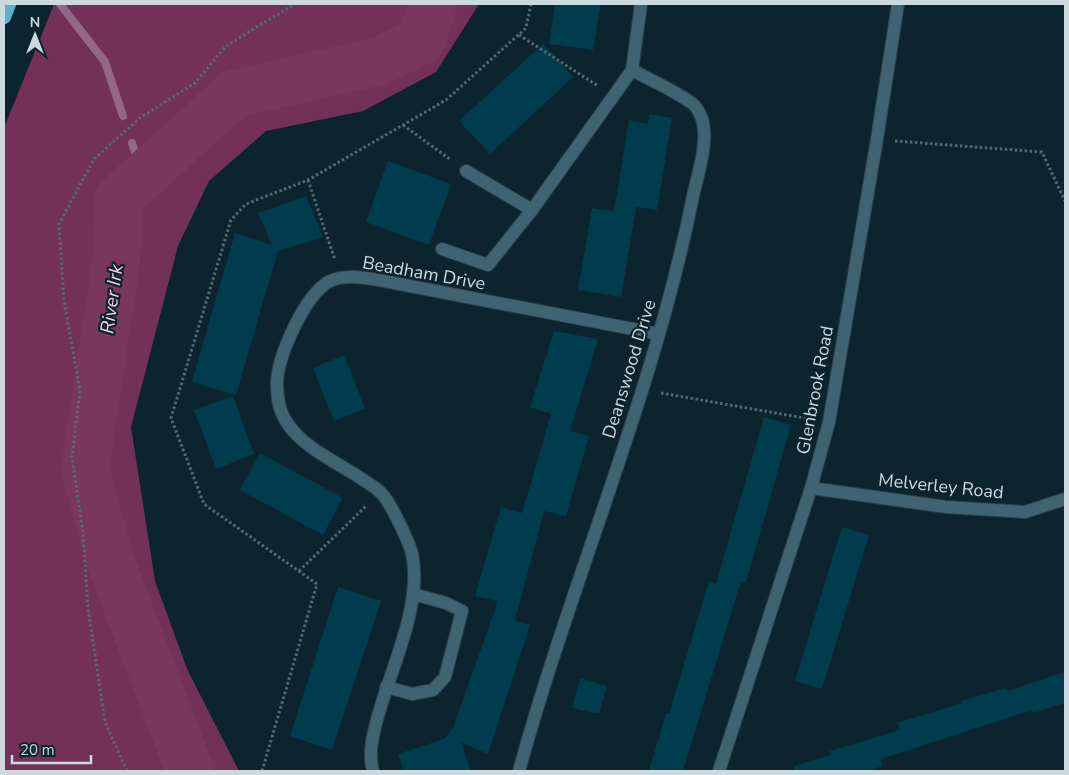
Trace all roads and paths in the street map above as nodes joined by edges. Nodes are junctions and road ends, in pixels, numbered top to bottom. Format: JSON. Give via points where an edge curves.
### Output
{"nodes":[{"id":1,"x":9,"y":4,"type":"edge"},
{"id":2,"x":295,"y":4,"type":"edge"},
{"id":3,"x":641,"y":4,"type":"edge"},
{"id":4,"x":898,"y":4,"type":"edge"},
{"id":5,"x":4,"y":17,"type":"edge"},
{"id":6,"x":519,"y":35,"type":"dead end"},
{"id":7,"x":632,"y":70,"type":"junction"},
{"id":8,"x":614,"y":95,"type":"junction"},
{"id":9,"x":403,"y":125,"type":"dead end"},
{"id":10,"x":877,"y":139,"type":"junction"},
{"id":11,"x":466,"y":171,"type":"joint"},
{"id":12,"x":308,"y":180,"type":"dead end"},
{"id":13,"x":1065,"y":201,"type":"edge"},
{"id":14,"x":532,"y":210,"type":"junction"},
{"id":15,"x":442,"y":249,"type":"dead end"},
{"id":16,"x":342,"y":278,"type":"junction"},
{"id":17,"x":659,"y":334,"type":"junction"},
{"id":18,"x":643,"y":390,"type":"junction"},
{"id":19,"x":829,"y":422,"type":"junction"},
{"id":20,"x":811,"y":488,"type":"junction"},
{"id":21,"x":381,"y":492,"type":"junction"},
{"id":22,"x":1065,"y":499,"type":"edge"},
{"id":23,"x":298,"y":571,"type":"dead end"},
{"id":24,"x":412,"y":594,"type":"junction"},
{"id":25,"x":386,"y":688,"type":"junction"},
{"id":26,"x":127,"y":771,"type":"edge"},
{"id":27,"x":373,"y":771,"type":"edge"},
{"id":28,"x":519,"y":771,"type":"edge"},
{"id":29,"x":719,"y":771,"type":"edge"}],
"edges":[{"from":1,"to":5,"type":"highway"},
{"from":2,"to":26,"type":"path","via":[[226,46],[195,83],[140,118],[94,159],[59,224],[64,301],[80,390],[72,457],[83,534],[88,608],[105,722]]},
{"from":3,"to":7,"type":"street"},
{"from":4,"to":10,"type":"street","name":"Glenbrook Road"},
{"from":6,"to":8,"type":"path"},
{"from":7,"to":8,"type":"street"},
{"from":7,"to":17,"type":"street","name":"Deanswood Drive","via":[[694,105],[704,130],[704,145],[688,222]]},
{"from":8,"to":14,"type":"street"},
{"from":9,"to":11,"type":"path"},
{"from":10,"to":13,"type":"path","via":[[1042,152]]},
{"from":10,"to":19,"type":"street","name":"Glenbrook Road"},
{"from":11,"to":14,"type":"street"},
{"from":12,"to":16,"type":"path"},
{"from":14,"to":15,"type":"street","via":[[488,265]]},
{"from":16,"to":17,"type":"street","name":"Beadham Drive","via":[[384,280]]},
{"from":16,"to":21,"type":"street","name":"Beadham Drive","via":[[320,289],[300,317],[283,352],[277,380],[278,404],[294,433],[326,458]]},
{"from":17,"to":18,"type":"street","name":"Deanswood Drive"},
{"from":18,"to":19,"type":"path"},
{"from":18,"to":28,"type":"street","name":"Deanswood Drive","via":[[538,704]]},
{"from":19,"to":20,"type":"street","name":"Glenbrook Road"},
{"from":20,"to":22,"type":"street","name":"Melverley Road","via":[[946,508],[1025,512]]},
{"from":20,"to":29,"type":"street","name":"Glenbrook Road"},
{"from":21,"to":23,"type":"path"},
{"from":21,"to":24,"type":"street","name":"Beadham Drive","via":[[412,554],[415,581]]},
{"from":24,"to":25,"type":"street","name":"Beadham Drive","via":[[404,635]]},
{"from":24,"to":25,"type":"street","via":[[462,611],[445,677],[433,690],[419,693]]},
{"from":25,"to":27,"type":"street","name":"Beadham Drive","via":[[372,740]]}]}
